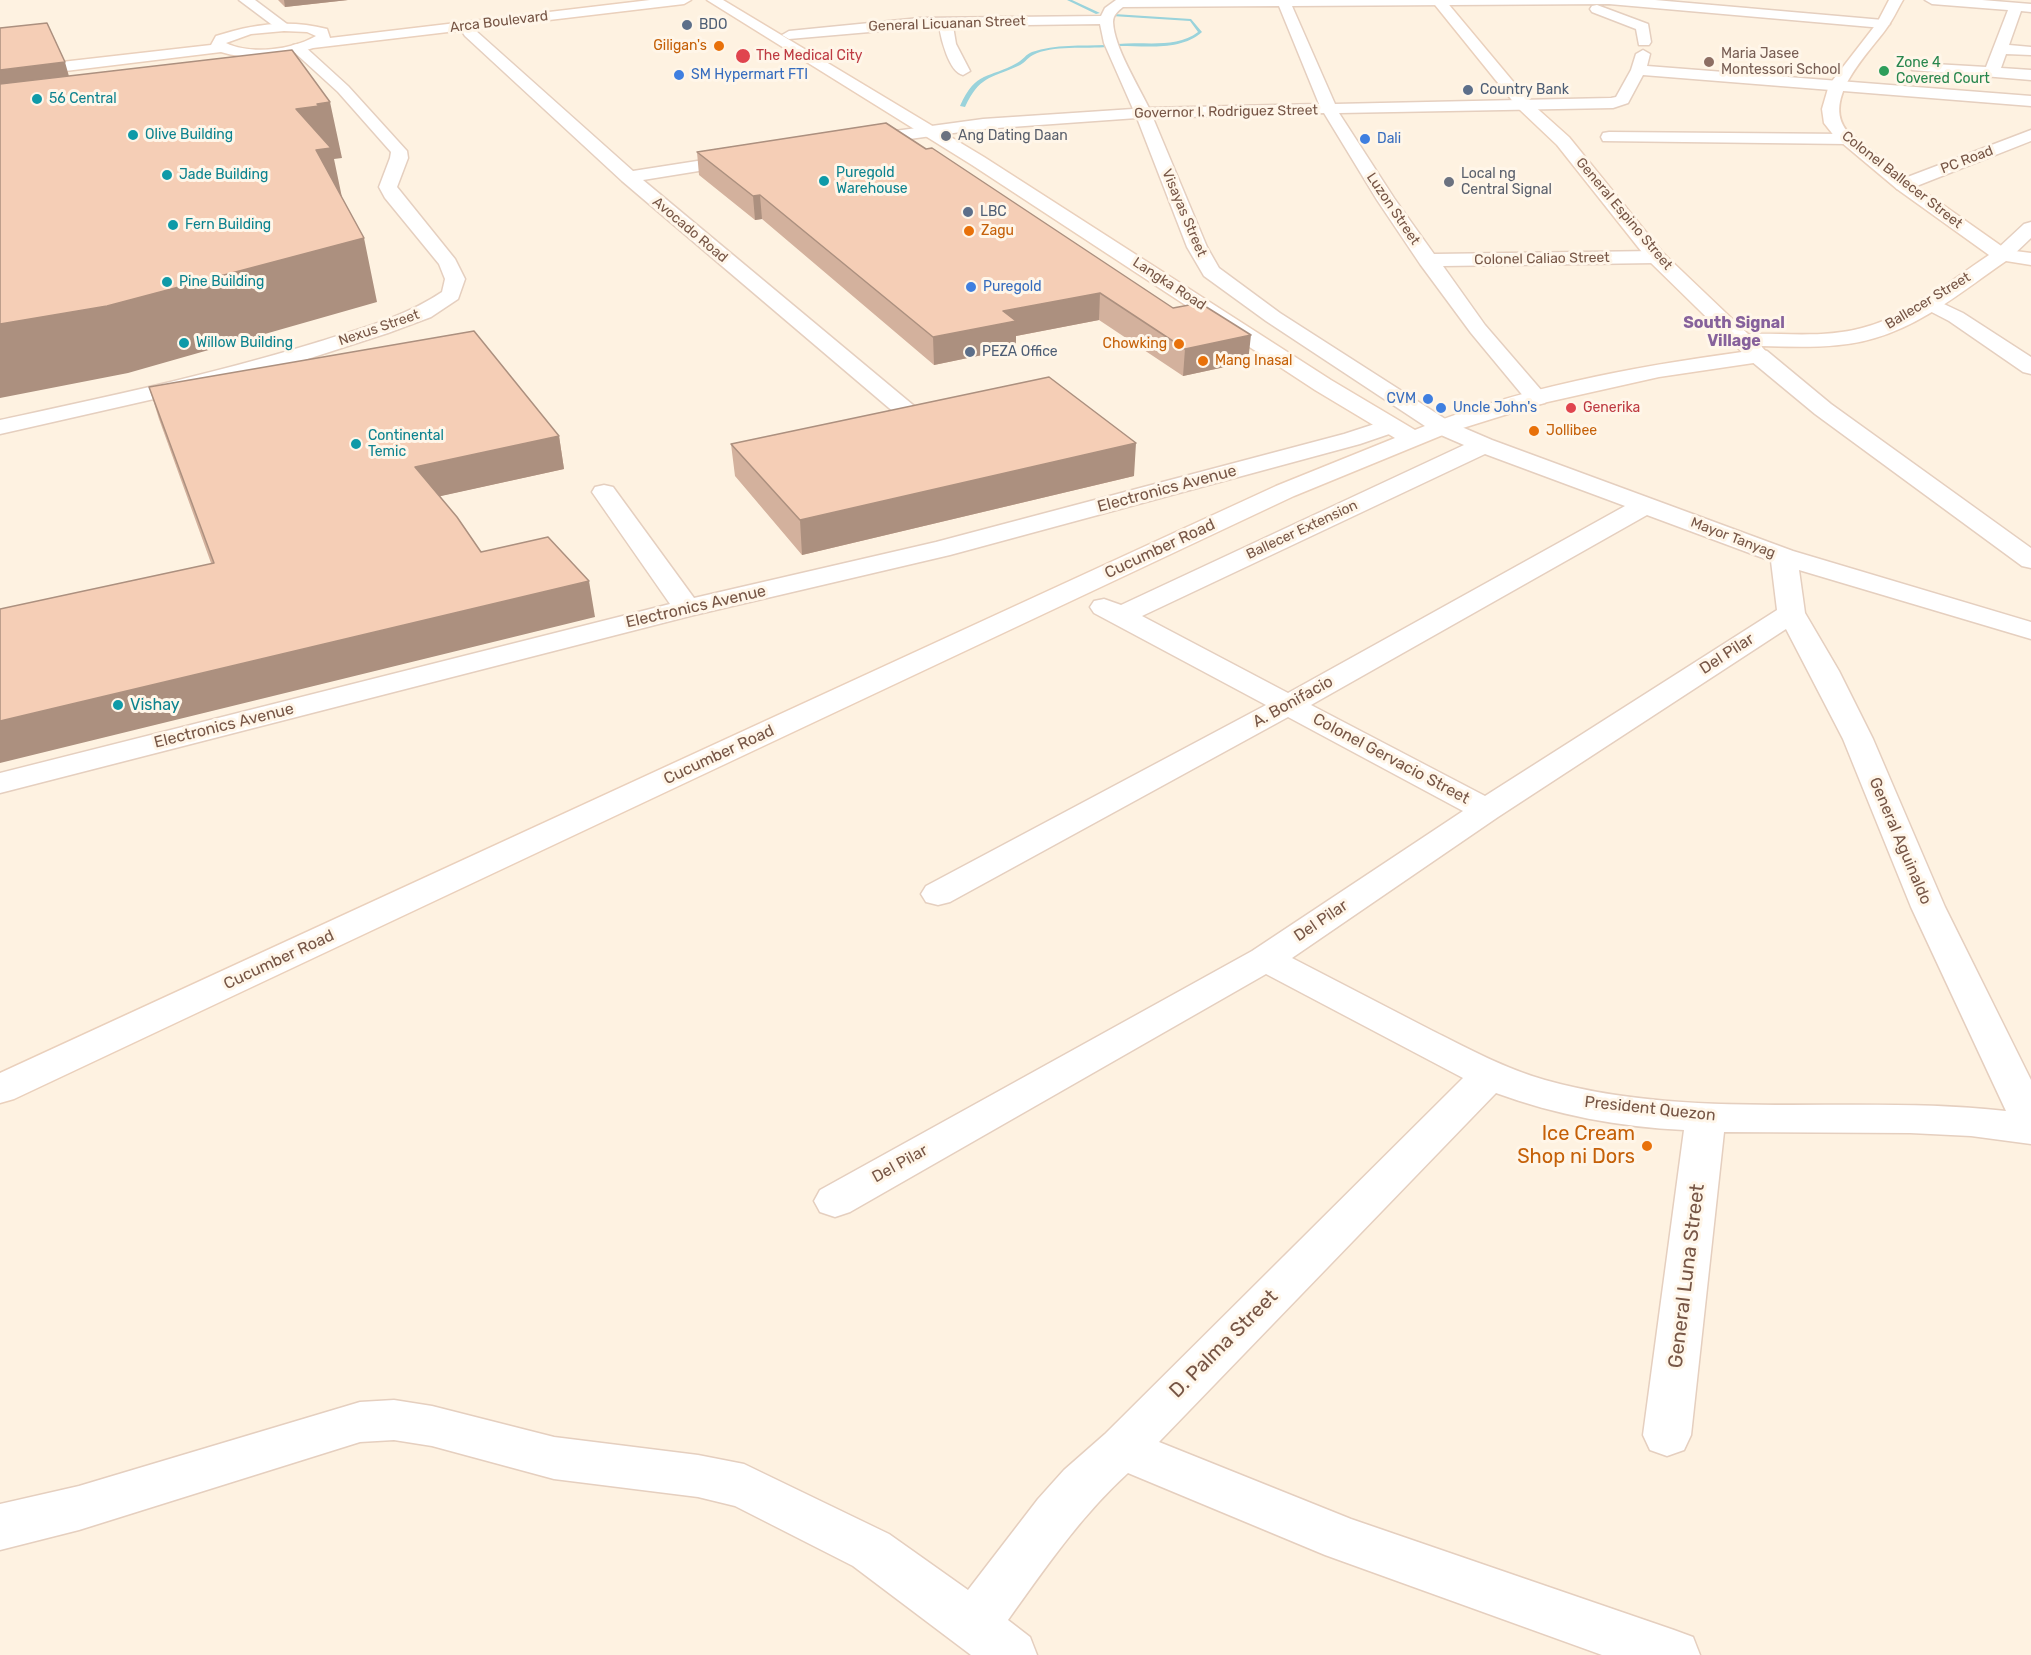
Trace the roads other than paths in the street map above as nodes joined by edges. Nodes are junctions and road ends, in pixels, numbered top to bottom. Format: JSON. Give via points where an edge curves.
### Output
{"nodes":[{"id":1,"x":246,"y":0,"type":"edge"},
{"id":2,"x":638,"y":0,"type":"edge"},
{"id":3,"x":684,"y":0,"type":"edge"},
{"id":4,"x":714,"y":0,"type":"edge"},
{"id":5,"x":1563,"y":0,"type":"edge"},
{"id":6,"x":1569,"y":0,"type":"edge"},
{"id":7,"x":1580,"y":0,"type":"edge"},
{"id":8,"x":1896,"y":0,"type":"edge"},
{"id":9,"x":1932,"y":0,"type":"edge"},
{"id":10,"x":1120,"y":1,"type":"edge"},
{"id":11,"x":1283,"y":1,"type":"edge"},
{"id":12,"x":1438,"y":1,"type":"edge"},
{"id":13,"x":918,"y":7,"type":"dead end"},
{"id":14,"x":2024,"y":7,"type":"edge"},
{"id":15,"x":1106,"y":20,"type":"junction"},
{"id":16,"x":938,"y":22,"type":"junction"},
{"id":17,"x":1883,"y":24,"type":"junction"},
{"id":18,"x":284,"y":27,"type":"junction"},
{"id":19,"x":470,"y":33,"type":"dead end"},
{"id":20,"x":789,"y":34,"type":"dead end"},
{"id":21,"x":312,"y":42,"type":"junction"},
{"id":22,"x":220,"y":45,"type":"junction"},
{"id":23,"x":2002,"y":49,"type":"junction"},
{"id":24,"x":2031,"y":51,"type":"edge"},
{"id":25,"x":1917,"y":67,"type":"dead end"},
{"id":26,"x":0,"y":68,"type":"edge"},
{"id":27,"x":1638,"y":70,"type":"junction"},
{"id":28,"x":963,"y":71,"type":"dead end"},
{"id":29,"x":1992,"y":72,"type":"junction"},
{"id":30,"x":0,"y":74,"type":"edge"},
{"id":31,"x":2031,"y":75,"type":"edge"},
{"id":32,"x":1837,"y":85,"type":"junction"},
{"id":33,"x":343,"y":89,"type":"junction"},
{"id":34,"x":320,"y":92,"type":"edge"},
{"id":35,"x":2031,"y":101,"type":"edge"},
{"id":36,"x":1526,"y":106,"type":"junction"},
{"id":37,"x":1329,"y":110,"type":"junction"},
{"id":38,"x":1143,"y":113,"type":"junction"},
{"id":39,"x":927,"y":130,"type":"junction"},
{"id":40,"x":2031,"y":135,"type":"edge"},
{"id":41,"x":1609,"y":137,"type":"dead end"},
{"id":42,"x":1847,"y":139,"type":"junction"},
{"id":43,"x":845,"y":143,"type":"edge"},
{"id":44,"x":764,"y":155,"type":"edge"},
{"id":45,"x":628,"y":177,"type":"junction"},
{"id":46,"x":1903,"y":184,"type":"junction"},
{"id":47,"x":2031,"y":228,"type":"edge"},
{"id":48,"x":2001,"y":255,"type":"junction"},
{"id":49,"x":1656,"y":257,"type":"junction"},
{"id":50,"x":2031,"y":259,"type":"edge"},
{"id":51,"x":1427,"y":260,"type":"junction"},
{"id":52,"x":1929,"y":303,"type":"junction"},
{"id":53,"x":1751,"y":348,"type":"junction"},
{"id":54,"x":2031,"y":367,"type":"edge"},
{"id":55,"x":1537,"y":398,"type":"junction"},
{"id":56,"x":917,"y":420,"type":"edge"},
{"id":57,"x":0,"y":427,"type":"edge"},
{"id":58,"x":1442,"y":427,"type":"junction"},
{"id":59,"x":1401,"y":432,"type":"junction"},
{"id":60,"x":1484,"y":445,"type":"junction"},
{"id":61,"x":604,"y":492,"type":"dead end"},
{"id":62,"x":1646,"y":505,"type":"junction"},
{"id":63,"x":1784,"y":557,"type":"junction"},
{"id":64,"x":2031,"y":560,"type":"edge"},
{"id":65,"x":687,"y":608,"type":"junction"},
{"id":66,"x":1112,"y":611,"type":"joint"},
{"id":67,"x":1791,"y":614,"type":"junction"},
{"id":68,"x":2031,"y":631,"type":"edge"},
{"id":69,"x":1288,"y":705,"type":"junction"},
{"id":70,"x":0,"y":783,"type":"edge"},
{"id":71,"x":1486,"y":810,"type":"junction"},
{"id":72,"x":938,"y":894,"type":"dead end"},
{"id":73,"x":1265,"y":959,"type":"junction"},
{"id":74,"x":1489,"y":1076,"type":"junction"},
{"id":75,"x":0,"y":1089,"type":"edge"},
{"id":76,"x":1706,"y":1117,"type":"junction"},
{"id":77,"x":2031,"y":1121,"type":"edge"},
{"id":78,"x":2031,"y":1129,"type":"edge"},
{"id":79,"x":835,"y":1201,"type":"dead end"},
{"id":80,"x":1667,"y":1435,"type":"dead end"},
{"id":81,"x":1122,"y":1449,"type":"junction"},
{"id":82,"x":0,"y":1527,"type":"edge"},
{"id":83,"x":974,"y":1624,"type":"junction"},
{"id":84,"x":1011,"y":1655,"type":"edge"},
{"id":85,"x":1674,"y":1655,"type":"edge"}],
"edges":[{"from":1,"to":18,"type":"street"},
{"from":2,"to":21,"type":"street","name":"Arca Boulevard"},
{"from":3,"to":21,"type":"street","name":"Arca Boulevard"},
{"from":4,"to":39,"type":"street","name":"Langka Road"},
{"from":5,"to":12,"type":"street"},
{"from":6,"to":7,"type":"street"},
{"from":7,"to":17,"type":"street"},
{"from":7,"to":27,"type":"street","via":[[1642,27],[1644,48]]},
{"from":8,"to":17,"type":"street","name":"Colonel Ballecer Street"},
{"from":9,"to":14,"type":"street"},
{"from":10,"to":11,"type":"street"},
{"from":10,"to":15,"type":"street"},
{"from":11,"to":12,"type":"street"},
{"from":11,"to":37,"type":"street","name":"Luzon Street"},
{"from":12,"to":36,"type":"street","name":"General Espino Street"},
{"from":13,"to":16,"type":"street"},
{"from":14,"to":23,"type":"street"},
{"from":15,"to":16,"type":"street","name":"General Licuanan Street"},
{"from":15,"to":38,"type":"street","name":"Visayas Street","via":[[1113,48]]},
{"from":16,"to":20,"type":"street","name":"General Licuanan Street"},
{"from":16,"to":28,"type":"street"},
{"from":17,"to":32,"type":"street","name":"Colonel Ballecer Street"},
{"from":18,"to":21,"type":"street","via":[[316,30]]},
{"from":18,"to":22,"type":"street","via":[[238,33]]},
{"from":19,"to":45,"type":"street","name":"Avocado Road"},
{"from":21,"to":22,"type":"street","via":[[250,53]]},
{"from":21,"to":33,"type":"street","name":"Nexus Street"},
{"from":22,"to":26,"type":"street"},
{"from":22,"to":30,"type":"street"},
{"from":23,"to":24,"type":"street"},
{"from":23,"to":29,"type":"street"},
{"from":25,"to":29,"type":"street"},
{"from":27,"to":32,"type":"street"},
{"from":27,"to":36,"type":"street","name":"Governor I. Rodriguez Street","via":[[1619,101]]},
{"from":29,"to":31,"type":"street"},
{"from":32,"to":35,"type":"street"},
{"from":32,"to":42,"type":"street","name":"Colonel Ballecer Street","via":[[1830,109],[1832,123]]},
{"from":33,"to":34,"type":"street"},
{"from":33,"to":57,"type":"street","name":"Nexus Street","via":[[399,151],[388,188],[448,263],[455,279],[451,295],[423,313],[381,329],[247,371]]},
{"from":36,"to":37,"type":"street","name":"Governor I. Rodriguez Street"},
{"from":36,"to":49,"type":"street","name":"General Espino Street","via":[[1563,141]]},
{"from":37,"to":38,"type":"street","name":"Governor I. Rodriguez Street"},
{"from":37,"to":51,"type":"street","name":"Luzon Street"},
{"from":38,"to":39,"type":"street","name":"Governor I. Rodriguez Street"},
{"from":38,"to":58,"type":"street","name":"Visayas Street","via":[[1210,272]]},
{"from":39,"to":43,"type":"street"},
{"from":39,"to":59,"type":"street","name":"Langka Road"},
{"from":40,"to":46,"type":"street","name":"PC Road"},
{"from":41,"to":42,"type":"street"},
{"from":42,"to":46,"type":"street","name":"Colonel Ballecer Street"},
{"from":44,"to":45,"type":"street"},
{"from":45,"to":56,"type":"street","name":"Avocado Road"},
{"from":46,"to":48,"type":"street","name":"Colonel Ballecer Street"},
{"from":47,"to":48,"type":"street","name":"Ballecer Street"},
{"from":48,"to":50,"type":"street"},
{"from":48,"to":52,"type":"street","name":"Ballecer Street"},
{"from":49,"to":51,"type":"street","name":"Colonel Caliao Street"},
{"from":49,"to":53,"type":"street","name":"General Espino Street"},
{"from":51,"to":55,"type":"street","name":"Luzon Street","via":[[1478,329]]},
{"from":52,"to":53,"type":"street","name":"Ballecer Street","via":[[1883,329],[1843,338]]},
{"from":52,"to":54,"type":"street"},
{"from":53,"to":55,"type":"street"},
{"from":53,"to":64,"type":"street","name":"General Espino Street","via":[[1822,409]]},
{"from":55,"to":58,"type":"street"},
{"from":58,"to":59,"type":"street","name":"Cucumber Road"},
{"from":58,"to":60,"type":"street","name":"Mayor Tanyag"},
{"from":59,"to":65,"type":"street","name":"Electronics Avenue","via":[[1352,439],[941,549]]},
{"from":59,"to":75,"type":"street","name":"Cucumber Road","via":[[1285,491]]},
{"from":60,"to":62,"type":"street","name":"Mayor Tanyag"},
{"from":60,"to":66,"type":"street","name":"Ballecer Extension"},
{"from":61,"to":65,"type":"street"},
{"from":62,"to":63,"type":"street","name":"Mayor Tanyag"},
{"from":62,"to":69,"type":"street","name":"A. Bonifacio"},
{"from":63,"to":67,"type":"street","name":"General Aguinaldo"},
{"from":63,"to":68,"type":"street","name":"Mayor Tanyag"},
{"from":65,"to":70,"type":"street","name":"Electronics Avenue"},
{"from":66,"to":69,"type":"street","name":"Colonel Gervacio Street"},
{"from":67,"to":71,"type":"street","name":"Del Pilar"},
{"from":67,"to":77,"type":"street","name":"General Aguinaldo","via":[[1858,739],[1928,907]]},
{"from":69,"to":71,"type":"street","name":"Colonel Gervacio Street"},
{"from":69,"to":72,"type":"street","name":"A. Bonifacio"},
{"from":71,"to":73,"type":"street","name":"Del Pilar"},
{"from":73,"to":74,"type":"street","name":"President Quezon"},
{"from":73,"to":79,"type":"street","name":"Del Pilar"},
{"from":74,"to":76,"type":"street","name":"President Quezon","via":[[1607,1108]]},
{"from":74,"to":81,"type":"street","name":"D. Palma Street"},
{"from":76,"to":78,"type":"street","name":"President Quezon","via":[[1930,1119]]},
{"from":76,"to":80,"type":"street","name":"General Luna Street"},
{"from":81,"to":83,"type":"street","name":"D. Palma Street","via":[[1081,1485]]},
{"from":81,"to":85,"type":"street","via":[[1343,1539]]},
{"from":82,"to":83,"type":"street","via":[[79,1508],[348,1425],[394,1420],[554,1458],[698,1476],[744,1486],[870,1550]]},
{"from":83,"to":84,"type":"street"}]}
